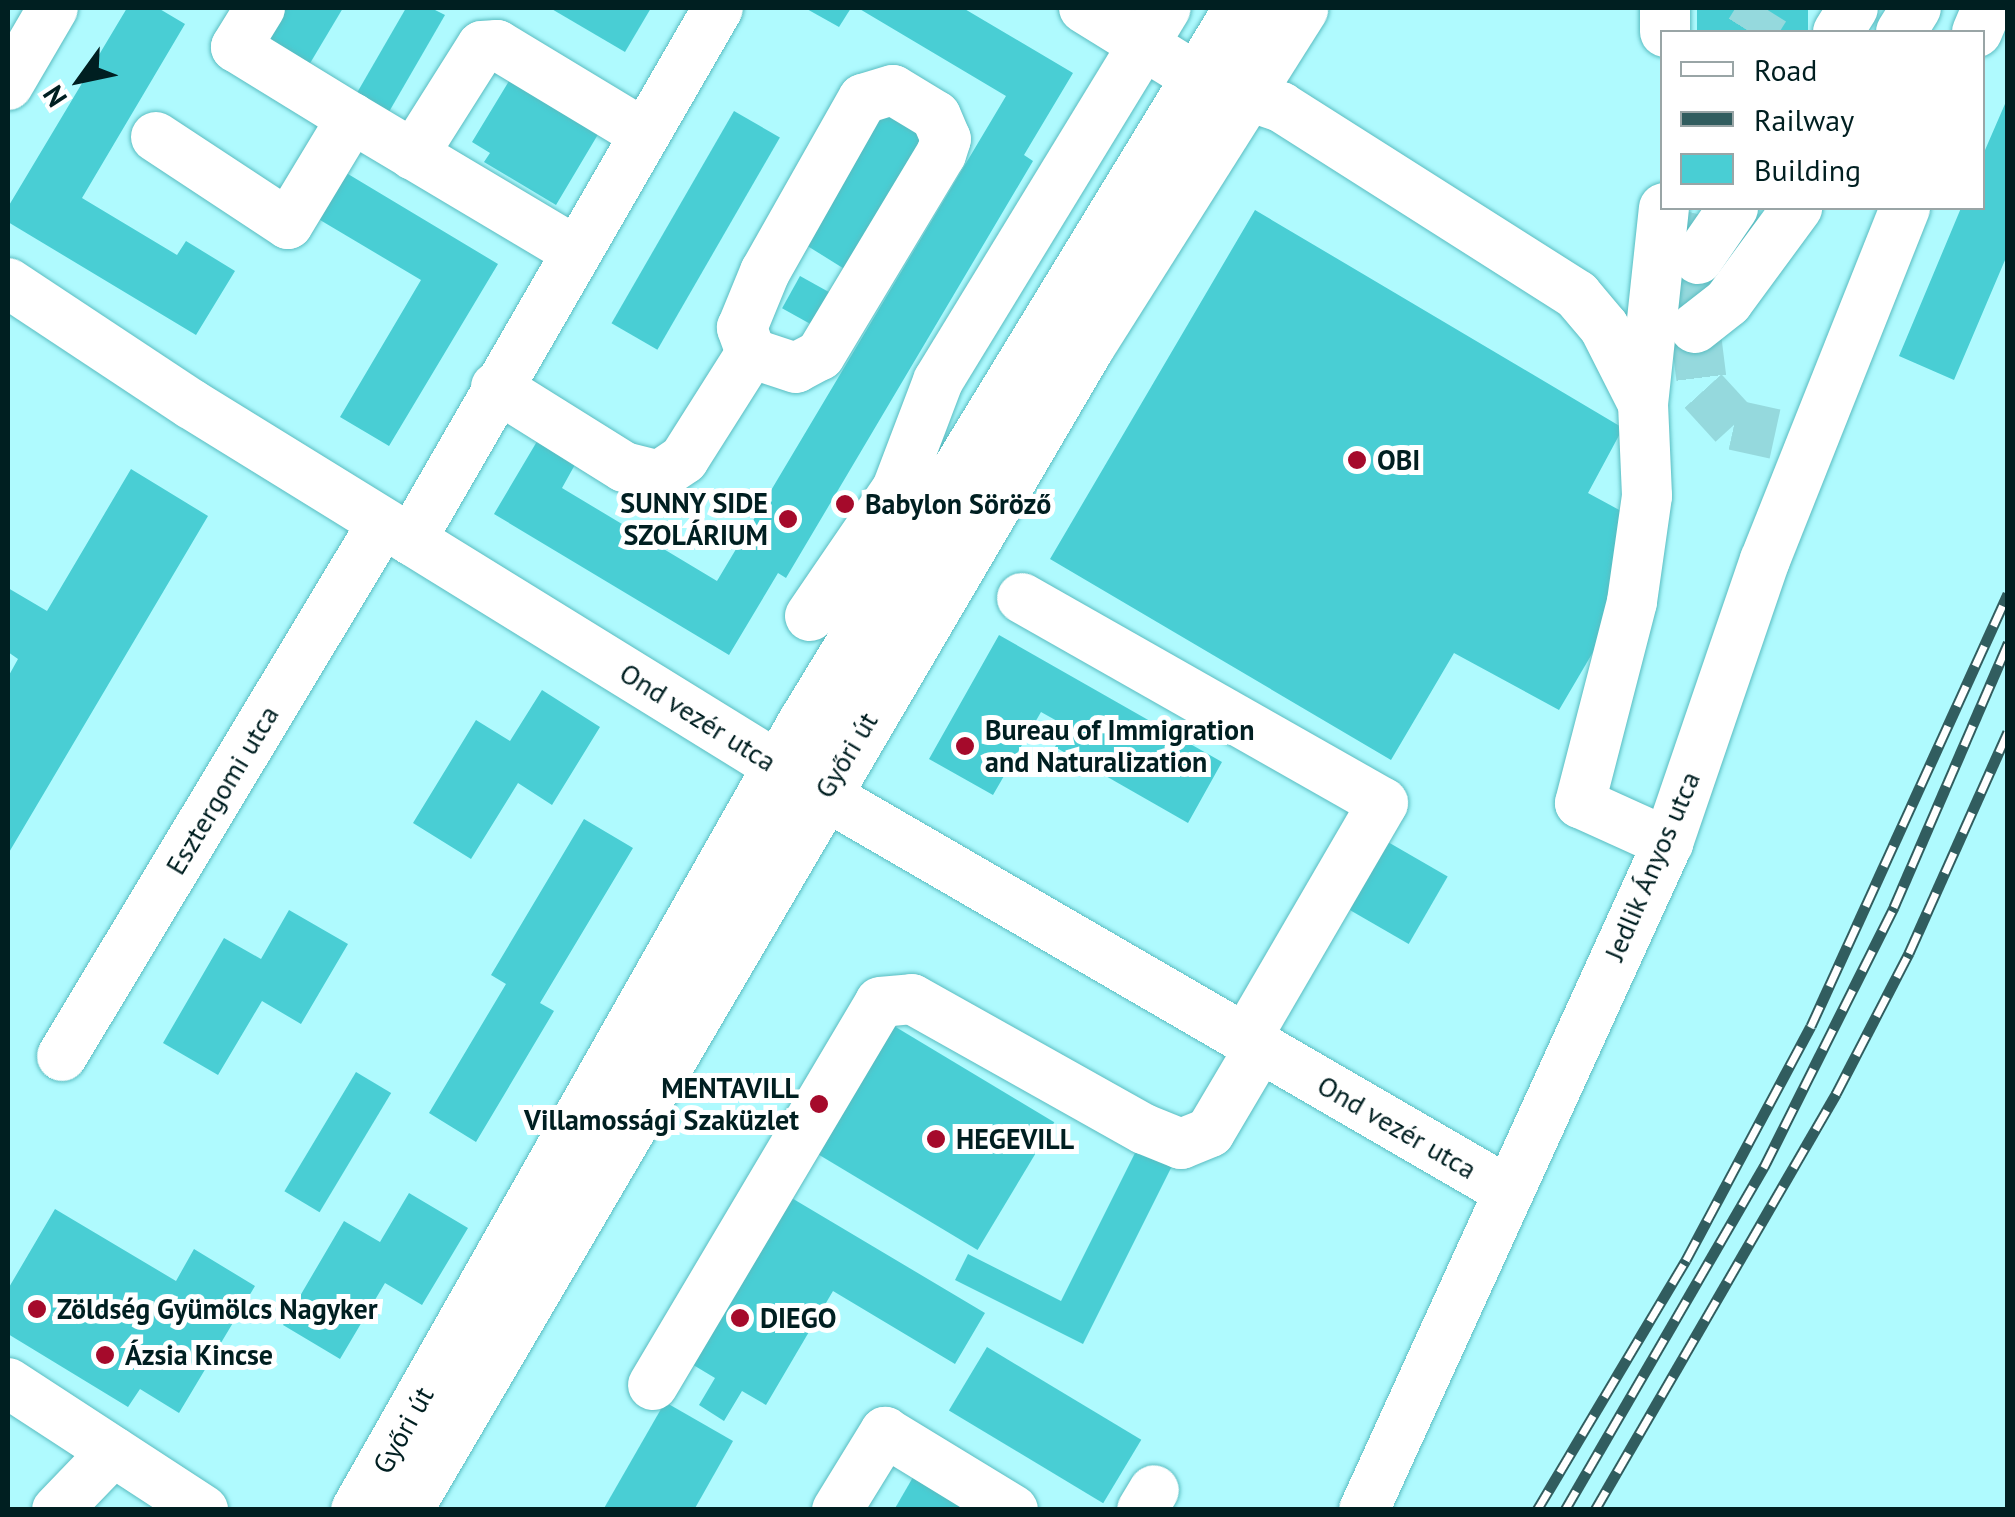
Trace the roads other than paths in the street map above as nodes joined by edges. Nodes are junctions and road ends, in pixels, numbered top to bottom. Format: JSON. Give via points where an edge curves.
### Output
{"nodes":[{"id":1,"x":53,"y":8,"type":"edge"},
{"id":2,"x":260,"y":8,"type":"edge"},
{"id":3,"x":718,"y":8,"type":"edge"},
{"id":4,"x":1084,"y":8,"type":"edge"},
{"id":5,"x":1240,"y":8,"type":"edge"},
{"id":6,"x":1300,"y":8,"type":"edge"},
{"id":7,"x":1853,"y":8,"type":"edge"},
{"id":8,"x":1916,"y":8,"type":"edge"},
{"id":9,"x":1155,"y":27,"type":"edge"},
{"id":10,"x":1839,"y":30,"type":"edge"},
{"id":11,"x":1903,"y":30,"type":"edge"},
{"id":12,"x":8,"y":85,"type":"edge"},
{"id":13,"x":1224,"y":87,"type":"junction"},
{"id":14,"x":352,"y":118,"type":"junction"},
{"id":15,"x":643,"y":133,"type":"junction"},
{"id":16,"x":156,"y":137,"type":"dead end"},
{"id":17,"x":413,"y":155,"type":"junction"},
{"id":18,"x":1664,"y":210,"type":"edge"},
{"id":19,"x":1731,"y":210,"type":"edge"},
{"id":20,"x":1796,"y":210,"type":"edge"},
{"id":21,"x":1904,"y":210,"type":"edge"},
{"id":22,"x":573,"y":250,"type":"junction"},
{"id":23,"x":1698,"y":259,"type":"dead end"},
{"id":24,"x":8,"y":282,"type":"edge"},
{"id":25,"x":1695,"y":328,"type":"dead end"},
{"id":26,"x":751,"y":353,"type":"junction"},
{"id":27,"x":496,"y":386,"type":"junction"},
{"id":28,"x":1837,"y":388,"type":"junction"},
{"id":29,"x":1642,"y":404,"type":"junction"},
{"id":30,"x":1797,"y":478,"type":"junction"},
{"id":31,"x":396,"y":532,"type":"junction"},
{"id":32,"x":1022,"y":598,"type":"dead end"},
{"id":33,"x":810,"y":616,"type":"dead end"},
{"id":34,"x":801,"y":781,"type":"junction"},
{"id":35,"x":1668,"y":843,"type":"junction"},
{"id":36,"x":1252,"y":1044,"type":"junction"},
{"id":37,"x":62,"y":1056,"type":"dead end"},
{"id":38,"x":1506,"y":1190,"type":"junction"},
{"id":39,"x":8,"y":1383,"type":"edge"},
{"id":40,"x":653,"y":1385,"type":"dead end"},
{"id":41,"x":113,"y":1452,"type":"junction"},
{"id":42,"x":57,"y":1510,"type":"edge"},
{"id":43,"x":203,"y":1510,"type":"edge"},
{"id":44,"x":358,"y":1510,"type":"edge"},
{"id":45,"x":404,"y":1510,"type":"edge"},
{"id":46,"x":837,"y":1510,"type":"edge"},
{"id":47,"x":1012,"y":1510,"type":"edge"},
{"id":48,"x":1364,"y":1510,"type":"edge"}],
"edges":[{"from":1,"to":12,"type":"street"},
{"from":2,"to":14,"type":"street","via":[[236,46]]},
{"from":3,"to":15,"type":"street","name":"Esztergomi utca"},
{"from":4,"to":9,"type":"street"},
{"from":5,"to":13,"type":"main road","name":"Győri út"},
{"from":6,"to":13,"type":"main road","name":"Győri út"},
{"from":7,"to":10,"type":"street"},
{"from":8,"to":11,"type":"street"},
{"from":9,"to":13,"type":"street"},
{"from":9,"to":33,"type":"street","via":[[938,381],[897,488]]},
{"from":13,"to":29,"type":"street","via":[[1280,107],[1577,295],[1604,327]]},
{"from":13,"to":34,"type":"main road","name":"Győri út","via":[[1086,347]]},
{"from":14,"to":16,"type":"street","via":[[288,224]]},
{"from":14,"to":17,"type":"street"},
{"from":15,"to":17,"type":"street","via":[[496,45],[482,46]]},
{"from":15,"to":22,"type":"street","name":"Esztergomi utca"},
{"from":17,"to":22,"type":"street"},
{"from":18,"to":29,"type":"street"},
{"from":19,"to":23,"type":"street"},
{"from":20,"to":25,"type":"street","via":[[1728,302]]},
{"from":21,"to":28,"type":"street","name":"Jedlik Ányos utca"},
{"from":22,"to":27,"type":"street","name":"Esztergomi utca"},
{"from":24,"to":31,"type":"street","name":"Ond vezér utca"},
{"from":26,"to":26,"type":"street","via":[[742,328],[765,272],[863,98],[893,90],[936,116],[946,139],[941,154],[820,355],[796,368]]},
{"from":26,"to":27,"type":"street","via":[[684,459],[659,476],[624,466]]},
{"from":27,"to":31,"type":"street","name":"Esztergomi utca"},
{"from":28,"to":30,"type":"street","name":"Jedlik Ányos utca"},
{"from":28,"to":30,"type":"street","via":[[1775,434]]},
{"from":29,"to":35,"type":"street","via":[[1648,462],[1641,556],[1580,803]]},
{"from":30,"to":35,"type":"street","name":"Jedlik Ányos utca"},
{"from":31,"to":34,"type":"street","name":"Ond vezér utca"},
{"from":31,"to":37,"type":"street","name":"Esztergomi utca"},
{"from":32,"to":36,"type":"street","via":[[1383,804]]},
{"from":34,"to":36,"type":"street","name":"Ond vezér utca"},
{"from":34,"to":44,"type":"main road","name":"Győri út"},
{"from":34,"to":45,"type":"main road","name":"Győri út"},
{"from":35,"to":38,"type":"street","name":"Jedlik Ányos utca"},
{"from":36,"to":38,"type":"street","name":"Ond vezér utca"},
{"from":36,"to":40,"type":"street","via":[[1210,1132],[1181,1144],[1144,1130],[912,998],[880,1002]]},
{"from":38,"to":48,"type":"street","name":"Jedlik Ányos utca"},
{"from":39,"to":41,"type":"street"},
{"from":41,"to":42,"type":"street"},
{"from":41,"to":43,"type":"street"},
{"from":46,"to":47,"type":"street","via":[[885,1432]]}]}
